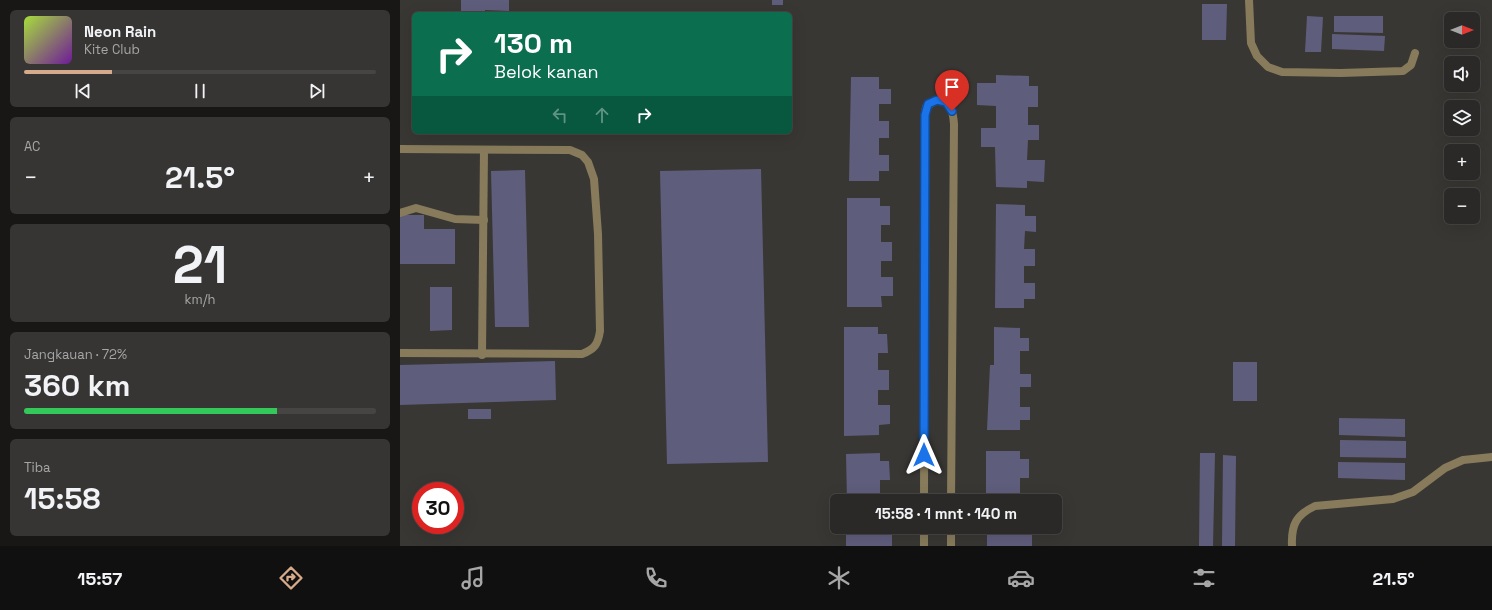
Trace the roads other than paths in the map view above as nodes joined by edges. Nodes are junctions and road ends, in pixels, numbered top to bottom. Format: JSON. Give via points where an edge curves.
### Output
{"nodes":[{"id":1,"x":1249,"y":0,"type":"edge"},
{"id":2,"x":1415,"y":53,"type":"dead end"},
{"id":3,"x":400,"y":149,"type":"edge"},
{"id":4,"x":484,"y":150,"type":"junction"},
{"id":5,"x":400,"y":212,"type":"edge"},
{"id":6,"x":484,"y":220,"type":"junction"},
{"id":7,"x":400,"y":354,"type":"edge"},
{"id":8,"x":482,"y":355,"type":"junction"},
{"id":9,"x":1492,"y":457,"type":"edge"},
{"id":10,"x":924,"y":494,"type":"edge"},
{"id":11,"x":951,"y":494,"type":"edge"},
{"id":12,"x":924,"y":534,"type":"edge"},
{"id":13,"x":951,"y":534,"type":"edge"},
{"id":14,"x":924,"y":546,"type":"edge"},
{"id":15,"x":951,"y":546,"type":"edge"},
{"id":16,"x":1292,"y":546,"type":"edge"}],
"edges":[{"from":1,"to":2,"type":"street","via":[[1252,43],[1256,56],[1268,67],[1282,72],[1403,71],[1411,65]]},
{"from":3,"to":4,"type":"street"},
{"from":4,"to":6,"type":"street"},
{"from":4,"to":8,"type":"street","via":[[570,150],[582,155],[588,162],[594,179],[598,234],[600,331],[598,343],[592,350],[582,354]]},
{"from":5,"to":6,"type":"street","via":[[416,208],[455,219]]},
{"from":6,"to":8,"type":"street"},
{"from":7,"to":8,"type":"street"},
{"from":9,"to":16,"type":"street","via":[[1463,460],[1445,468],[1412,492],[1393,499],[1315,506],[1298,518],[1291,532]]},
{"from":10,"to":11,"type":"street","via":[[925,115],[928,104],[937,100],[950,106],[954,124]]},
{"from":12,"to":14,"type":"street"},
{"from":13,"to":15,"type":"street"}]}
